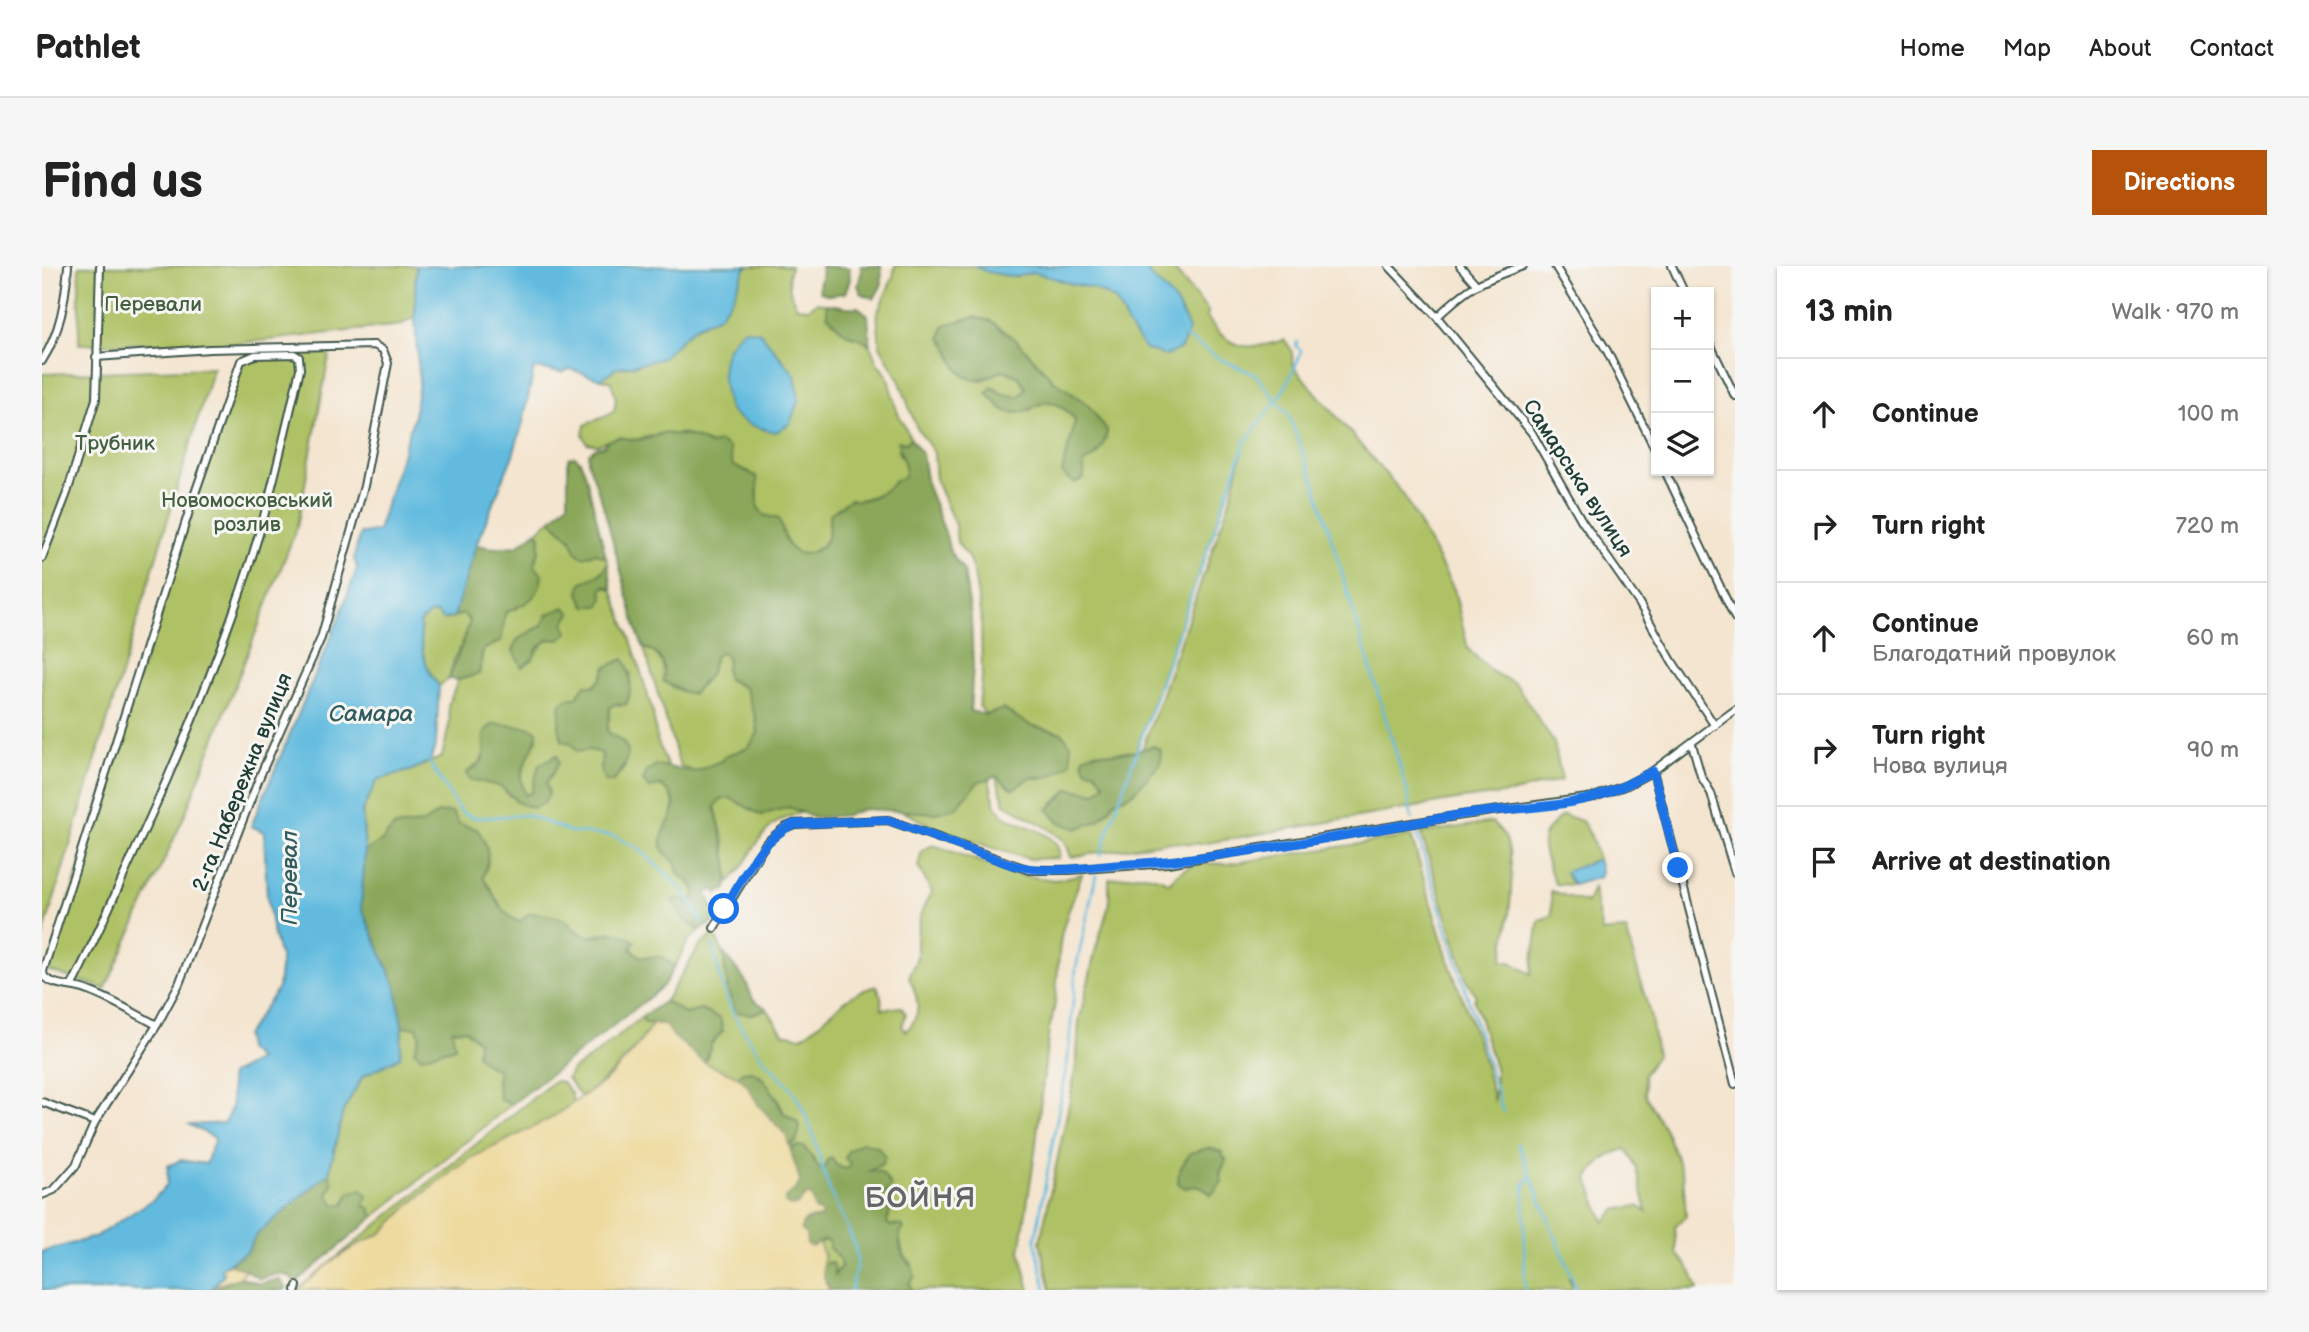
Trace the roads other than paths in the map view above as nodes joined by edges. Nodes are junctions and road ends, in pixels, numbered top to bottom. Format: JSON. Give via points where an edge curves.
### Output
{"nodes":[{"id":1,"x":68,"y":266,"type":"edge"},
{"id":2,"x":100,"y":266,"type":"edge"},
{"id":3,"x":1389,"y":266,"type":"edge"},
{"id":4,"x":1460,"y":266,"type":"edge"},
{"id":5,"x":1523,"y":266,"type":"edge"},
{"id":6,"x":1555,"y":266,"type":"edge"},
{"id":7,"x":1672,"y":266,"type":"edge"},
{"id":8,"x":1476,"y":284,"type":"junction"},
{"id":9,"x":1682,"y":287,"type":"edge"},
{"id":10,"x":1437,"y":317,"type":"junction"},
{"id":11,"x":1713,"y":350,"type":"edge"},
{"id":12,"x":96,"y":357,"type":"junction"},
{"id":13,"x":42,"y":361,"type":"edge"},
{"id":14,"x":1735,"y":396,"type":"edge"},
{"id":15,"x":1651,"y":441,"type":"edge"},
{"id":16,"x":1667,"y":476,"type":"edge"},
{"id":17,"x":42,"y":558,"type":"edge"},
{"id":18,"x":1735,"y":618,"type":"edge"},
{"id":19,"x":1735,"y":710,"type":"edge"},
{"id":20,"x":1715,"y":726,"type":"junction"},
{"id":21,"x":1692,"y":744,"type":"junction"},
{"id":22,"x":1653,"y":771,"type":"junction"},
{"id":23,"x":1735,"y":873,"type":"edge"},
{"id":24,"x":714,"y":928,"type":"dead end"},
{"id":25,"x":72,"y":985,"type":"junction"},
{"id":26,"x":157,"y":1025,"type":"junction"},
{"id":27,"x":1735,"y":1084,"type":"edge"},
{"id":28,"x":42,"y":1102,"type":"edge"},
{"id":29,"x":95,"y":1122,"type":"junction"},
{"id":30,"x":42,"y":1195,"type":"edge"}],
"edges":[{"from":1,"to":13,"type":"street","via":[[59,327]]},
{"from":2,"to":12,"type":"street"},
{"from":3,"to":10,"type":"street","name":"Самарська вулиця"},
{"from":4,"to":8,"type":"street"},
{"from":5,"to":8,"type":"street"},
{"from":6,"to":15,"type":"street","via":[[1607,351]]},
{"from":7,"to":9,"type":"street"},
{"from":8,"to":10,"type":"street"},
{"from":10,"to":20,"type":"street","name":"Самарська вулиця","via":[[1532,433],[1582,521]]},
{"from":11,"to":14,"type":"street"},
{"from":12,"to":17,"type":"street","via":[[96,399]]},
{"from":12,"to":26,"type":"street","name":"2-га Набережна вулиця","via":[[374,345],[387,356],[388,363],[371,456],[321,638],[260,776],[179,984]]},
{"from":16,"to":18,"type":"street"},
{"from":19,"to":20,"type":"street"},
{"from":20,"to":21,"type":"street"},
{"from":21,"to":22,"type":"street"},
{"from":21,"to":23,"type":"street"},
{"from":22,"to":24,"type":"street","via":[[1594,797],[1168,863],[1069,870],[1029,870],[888,820],[794,824],[766,843]]},
{"from":22,"to":27,"type":"street"},
{"from":25,"to":25,"type":"street","via":[[44,977],[43,971],[241,361],[255,355],[294,354],[299,357],[300,369],[277,465],[217,659],[174,765]]},
{"from":25,"to":26,"type":"street"},
{"from":26,"to":29,"type":"street","name":"2-га Набережна вулиця"},
{"from":28,"to":29,"type":"street"},
{"from":29,"to":30,"type":"street","name":"2-га Набережна вулиця","via":[[76,1165],[54,1190]]}]}
